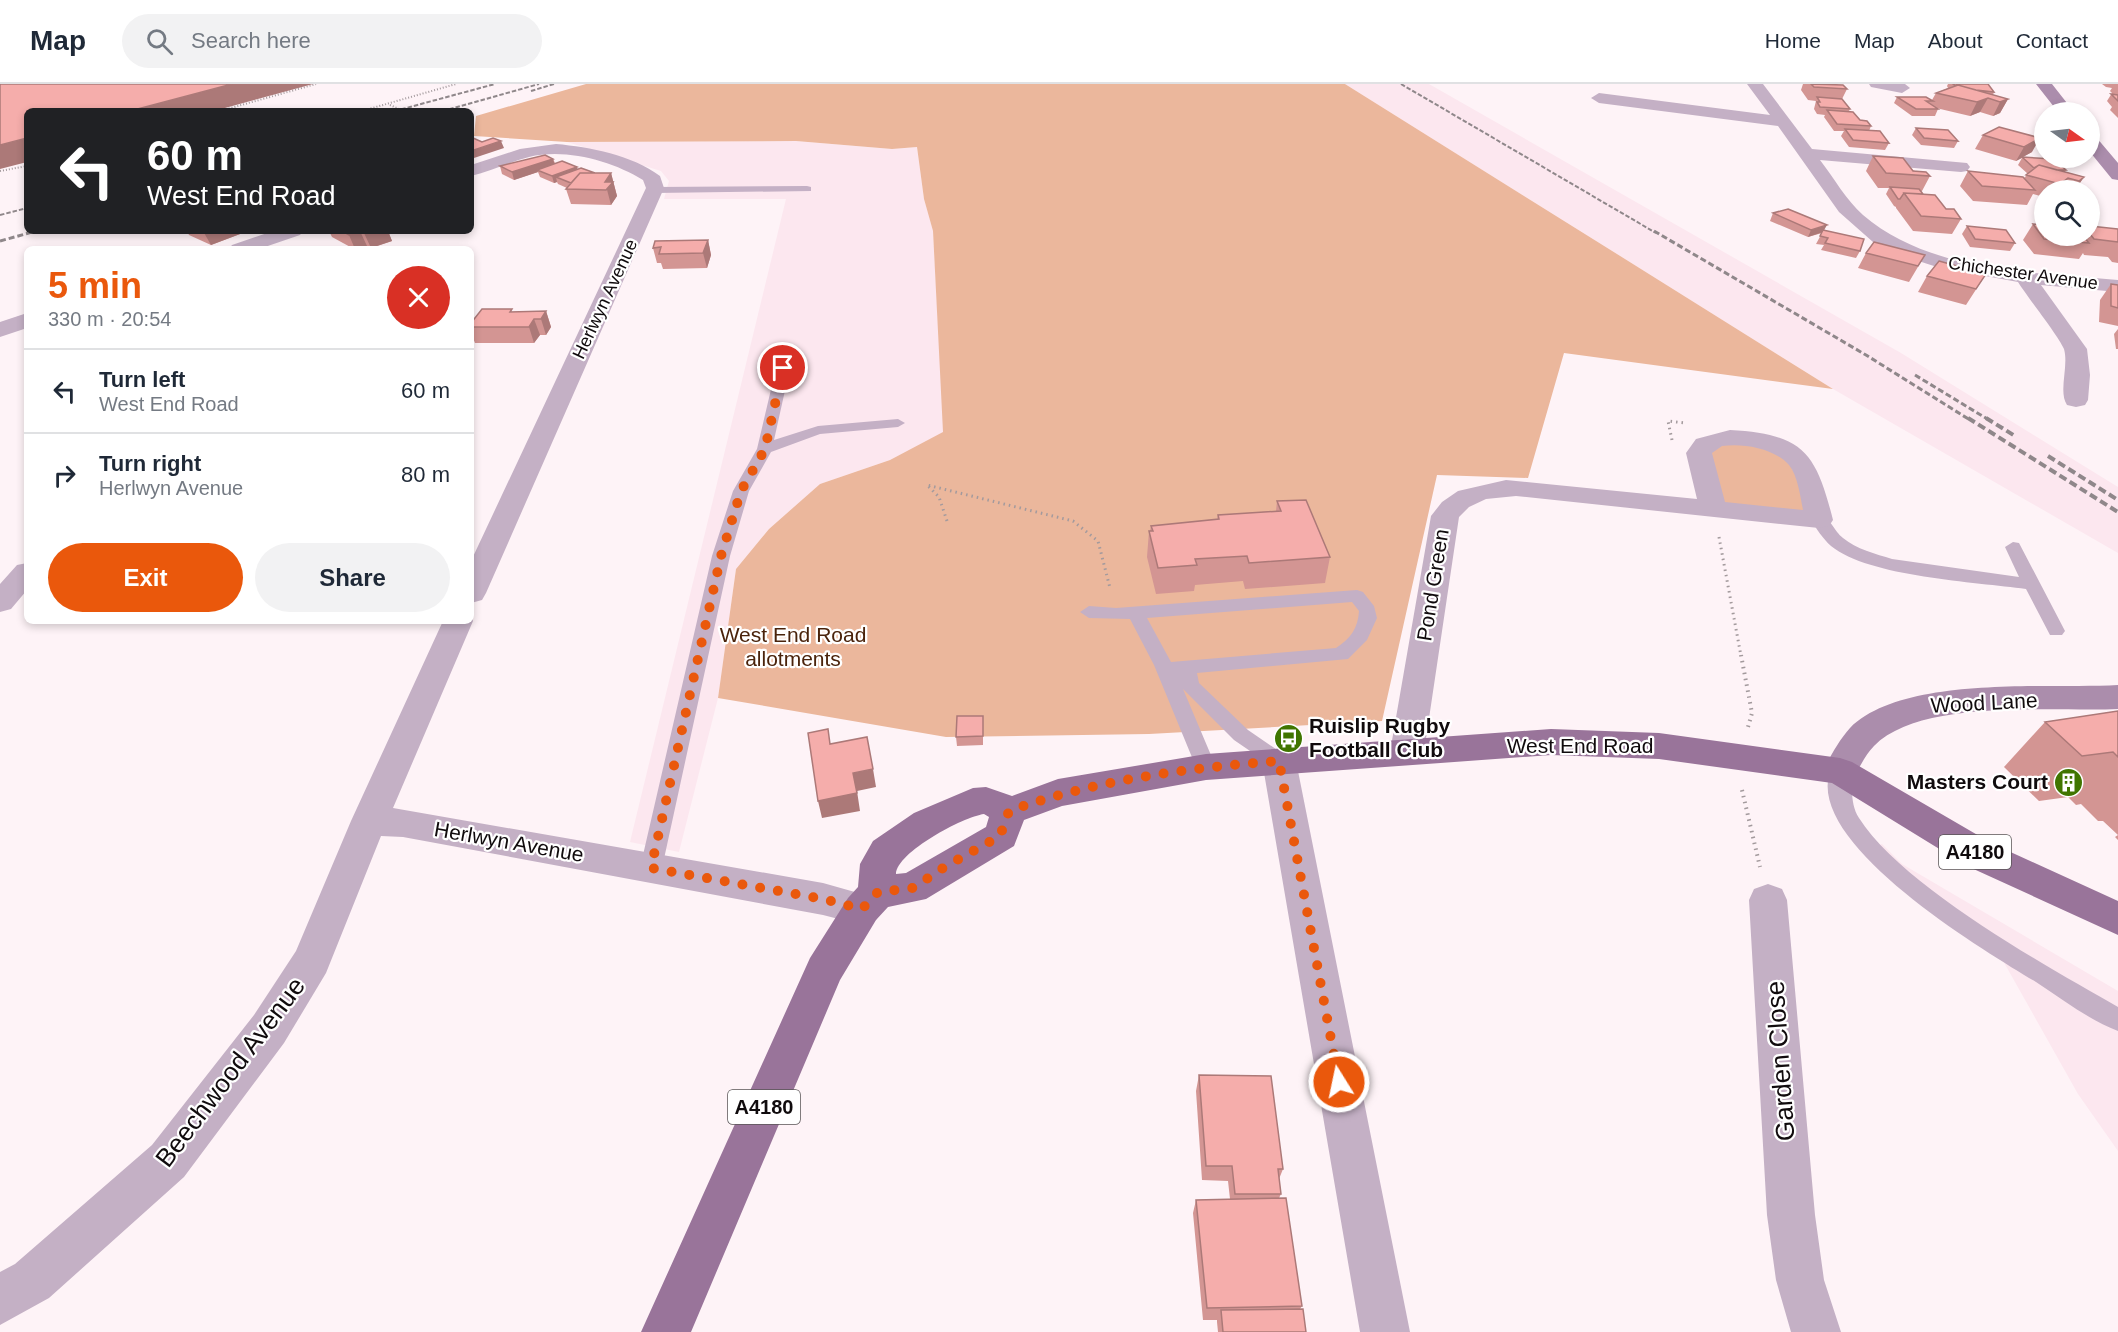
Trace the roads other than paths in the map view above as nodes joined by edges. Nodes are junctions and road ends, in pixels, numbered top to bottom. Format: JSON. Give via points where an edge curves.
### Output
{"nodes":[{"id":1,"x":1755,"y":84,"type":"edge"},
{"id":2,"x":1877,"y":84,"type":"edge"},
{"id":3,"x":2044,"y":84,"type":"edge"},
{"id":4,"x":1908,"y":89,"type":"dead end"},
{"id":5,"x":1599,"y":98,"type":"dead end"},
{"id":6,"x":2058,"y":102,"type":"edge"},
{"id":7,"x":1784,"y":122,"type":"junction"},
{"id":8,"x":2100,"y":153,"type":"edge"},
{"id":9,"x":1807,"y":154,"type":"junction"},
{"id":10,"x":1967,"y":167,"type":"dead end"},
{"id":11,"x":474,"y":170,"type":"edge"},
{"id":12,"x":2118,"y":175,"type":"edge"},
{"id":13,"x":807,"y":189,"type":"dead end"},
{"id":14,"x":655,"y":190,"type":"junction"},
{"id":15,"x":284,"y":234,"type":"edge"},
{"id":16,"x":248,"y":246,"type":"edge"},
{"id":17,"x":2024,"y":276,"type":"junction"},
{"id":18,"x":2118,"y":286,"type":"edge"},
{"id":19,"x":24,"y":321,"type":"edge"},
{"id":20,"x":0,"y":330,"type":"edge"},
{"id":21,"x":783,"y":368,"type":"dead end"},
{"id":22,"x":2076,"y":400,"type":"dead end"},
{"id":23,"x":898,"y":423,"type":"dead end"},
{"id":24,"x":765,"y":449,"type":"junction"},
{"id":25,"x":1713,"y":508,"type":"junction"},
{"id":26,"x":1819,"y":520,"type":"junction"},
{"id":27,"x":2013,"y":547,"type":"dead end"},
{"id":28,"x":24,"y":575,"type":"edge"},
{"id":29,"x":2032,"y":584,"type":"junction"},
{"id":30,"x":474,"y":586,"type":"edge"},
{"id":31,"x":0,"y":602,"type":"edge"},
{"id":32,"x":1089,"y":612,"type":"dead end"},
{"id":33,"x":1126,"y":612,"type":"junction"},
{"id":34,"x":457,"y":624,"type":"edge"},
{"id":35,"x":2056,"y":631,"type":"dead end"},
{"id":36,"x":1187,"y":667,"type":"junction"},
{"id":37,"x":1165,"y":669,"type":"junction"},
{"id":38,"x":2118,"y":697,"type":"edge"},
{"id":39,"x":1407,"y":753,"type":"junction"},
{"id":40,"x":1279,"y":761,"type":"junction"},
{"id":41,"x":1206,"y":767,"type":"junction"},
{"id":42,"x":1840,"y":771,"type":"junction"},
{"id":43,"x":369,"y":821,"type":"junction"},
{"id":44,"x":651,"y":868,"type":"junction"},
{"id":45,"x":1768,"y":900,"type":"road end"},
{"id":46,"x":870,"y":901,"type":"junction"},
{"id":47,"x":2118,"y":919,"type":"edge"},
{"id":48,"x":2118,"y":1020,"type":"edge"},
{"id":49,"x":0,"y":1300,"type":"edge"},
{"id":50,"x":666,"y":1332,"type":"edge"},
{"id":51,"x":1385,"y":1332,"type":"edge"},
{"id":52,"x":1816,"y":1332,"type":"edge"}],
"edges":[{"from":1,"to":7,"type":"street","name":"Chichester Avenue"},
{"from":2,"to":4,"type":"street"},
{"from":3,"to":6,"type":"street"},
{"from":5,"to":7,"type":"street"},
{"from":7,"to":9,"type":"street","name":"Chichester Avenue"},
{"from":8,"to":12,"type":"street"},
{"from":9,"to":10,"type":"street"},
{"from":9,"to":17,"type":"street","name":"Chichester Avenue","via":[[1851,214],[1886,241],[1954,265]]},
{"from":11,"to":14,"type":"street","via":[[530,151],[564,147],[644,172],[654,180]]},
{"from":13,"to":14,"type":"lane"},
{"from":14,"to":30,"type":"street","name":"Herlwyn Avenue"},
{"from":15,"to":16,"type":"street"},
{"from":17,"to":18,"type":"street","name":"Chichester Avenue"},
{"from":17,"to":22,"type":"street","via":[[2075,349]]},
{"from":19,"to":20,"type":"street"},
{"from":21,"to":24,"type":"lane"},
{"from":23,"to":24,"type":"lane","via":[[818,430]]},
{"from":24,"to":44,"type":"lane","via":[[741,491],[721,556]]},
{"from":25,"to":26,"type":"street","name":"Pond Green"},
{"from":25,"to":26,"type":"street","via":[[1699,453],[1708,441],[1728,437],[1768,442],[1792,453],[1805,469]]},
{"from":25,"to":39,"type":"street","name":"Pond Green","via":[[1516,488],[1470,494],[1454,502],[1445,516]]},
{"from":26,"to":29,"type":"lane","via":[[1837,542],[1866,557]]},
{"from":27,"to":29,"type":"lane"},
{"from":28,"to":31,"type":"street"},
{"from":29,"to":35,"type":"lane"},
{"from":32,"to":33,"type":"lane"},
{"from":33,"to":36,"type":"lane","via":[[1357,596],[1368,610],[1368,624],[1358,642],[1341,654]]},
{"from":33,"to":37,"type":"lane"},
{"from":34,"to":43,"type":"street"},
{"from":36,"to":37,"type":"lane"},
{"from":36,"to":40,"type":"lane","via":[[1190,685],[1241,735]]},
{"from":37,"to":41,"type":"lane"},
{"from":38,"to":42,"type":"street","name":"Wood Lane","via":[[1953,702],[1918,707],[1863,735]]},
{"from":39,"to":40,"type":"main road","name":"West End Road","number":"A4180"},
{"from":39,"to":42,"type":"main road","name":"West End Road","number":"A4180","via":[[1506,744],[1606,743],[1707,751]]},
{"from":40,"to":41,"type":"main road","name":"West End Road","number":"A4180"},
{"from":40,"to":51,"type":"street"},
{"from":41,"to":46,"type":"main road","name":"West End Road","number":"A4180","via":[[1058,794],[1009,811],[1000,836],[913,888]]},
{"from":42,"to":47,"type":"main road","name":"West End Road","number":"A4180","via":[[1980,855]]},
{"from":42,"to":48,"type":"lane","via":[[1842,807],[1853,826],[1898,873],[1993,944]]},
{"from":43,"to":44,"type":"street","name":"Herlwyn Avenue","via":[[403,823]]},
{"from":43,"to":49,"type":"street","name":"Beechwood Avenue","via":[[312,961],[269,1029],[168,1161],[32,1281]]},
{"from":44,"to":46,"type":"street","name":"Herlwyn Avenue","via":[[823,899]]},
{"from":45,"to":52,"type":"street","name":"Garden Close","via":[[1791,1215],[1800,1280]]},
{"from":46,"to":50,"type":"main road","number":"A4180","via":[[824,970]]}]}
